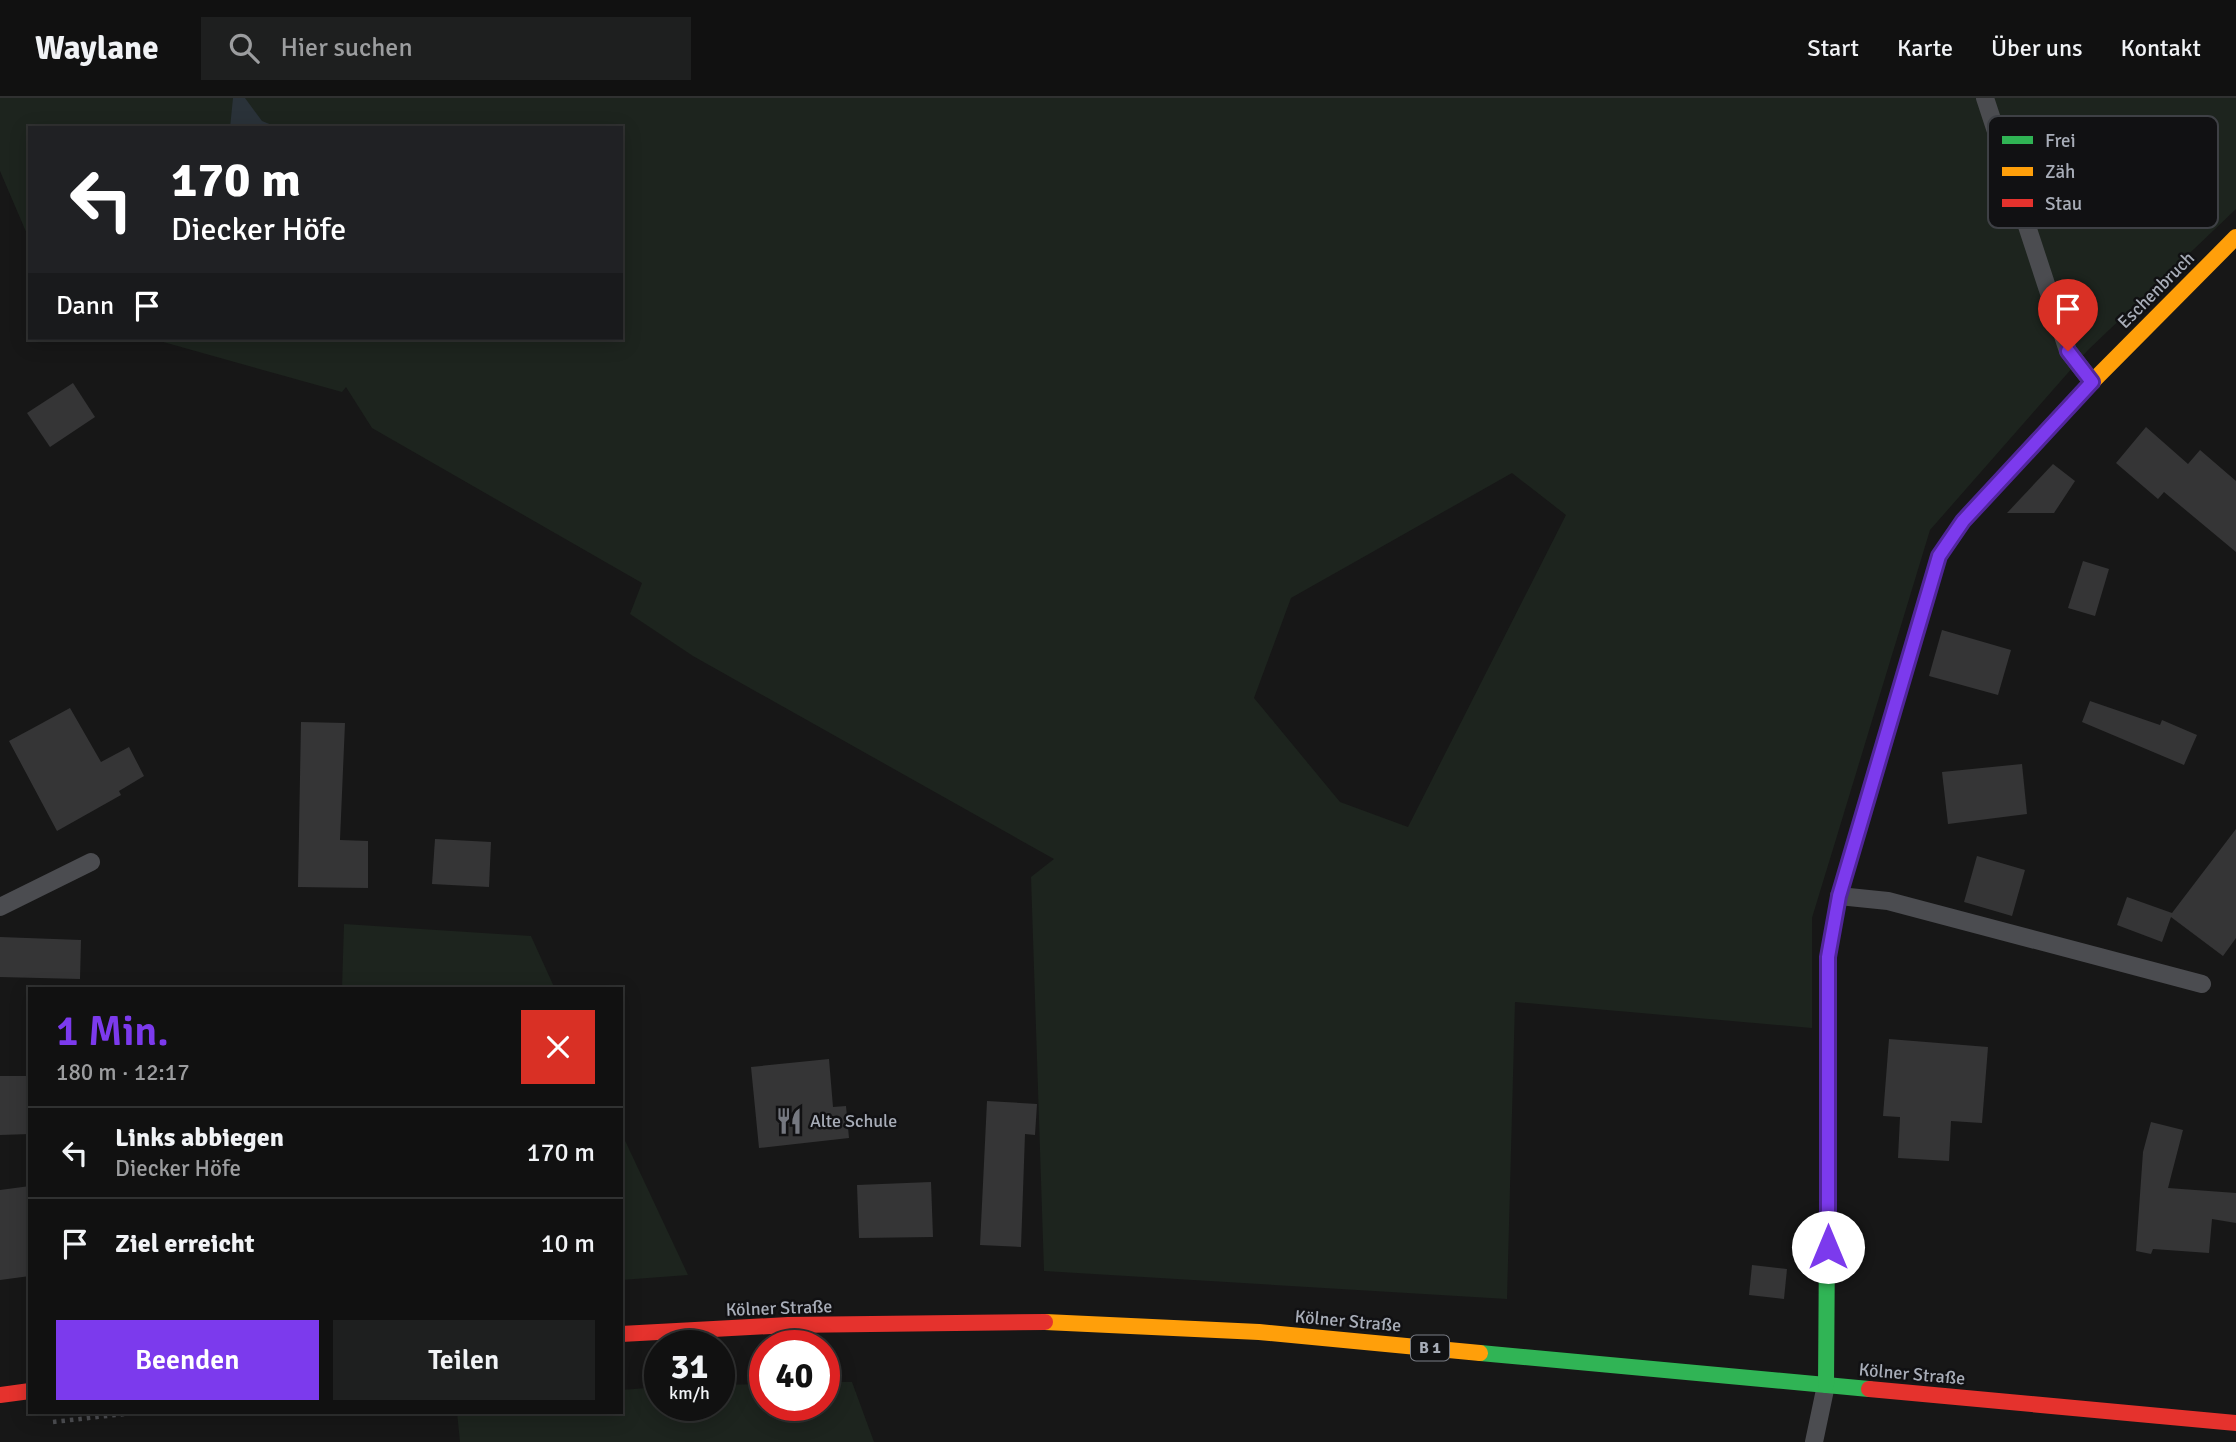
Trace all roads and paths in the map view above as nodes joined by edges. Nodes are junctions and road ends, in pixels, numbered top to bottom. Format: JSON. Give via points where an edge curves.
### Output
{"nodes":[{"id":1,"x":1985,"y":98,"type":"edge"},
{"id":2,"x":1991,"y":116,"type":"edge"},
{"id":3,"x":2028,"y":228,"type":"edge"},
{"id":4,"x":2236,"y":237,"type":"edge"},
{"id":5,"x":2092,"y":382,"type":"junction"},
{"id":6,"x":91,"y":862,"type":"dead end"},
{"id":7,"x":1839,"y":896,"type":"junction"},
{"id":8,"x":0,"y":907,"type":"edge"},
{"id":9,"x":2202,"y":984,"type":"dead end"},
{"id":10,"x":623,"y":1335,"type":"edge"},
{"id":11,"x":1826,"y":1385,"type":"junction"},
{"id":12,"x":28,"y":1391,"type":"edge"},
{"id":13,"x":0,"y":1395,"type":"edge"},
{"id":14,"x":124,"y":1414,"type":"edge"},
{"id":15,"x":51,"y":1422,"type":"dead end"},
{"id":16,"x":2236,"y":1423,"type":"edge"},
{"id":17,"x":1814,"y":1442,"type":"edge"}],
"edges":[{"from":1,"to":2,"type":"lane"},
{"from":3,"to":5,"type":"lane","via":[[2068,351]]},
{"from":4,"to":5,"type":"main road","name":"Eschenbruch"},
{"from":5,"to":7,"type":"main road","name":"Eschenbruch","via":[[1963,521],[1939,556]]},
{"from":6,"to":8,"type":"lane"},
{"from":7,"to":9,"type":"lane","via":[[1888,901]]},
{"from":7,"to":11,"type":"main road","name":"Eschenbruch","via":[[1828,957]]},
{"from":10,"to":11,"type":"main road","name":"Kölner Straße","number":"B 1","via":[[788,1325],[1044,1322],[1259,1332]]},
{"from":11,"to":16,"type":"main road","name":"Kölner Straße","number":"B 1"},
{"from":11,"to":17,"type":"lane"},
{"from":12,"to":13,"type":"main road"},
{"from":14,"to":15,"type":"path"}]}
